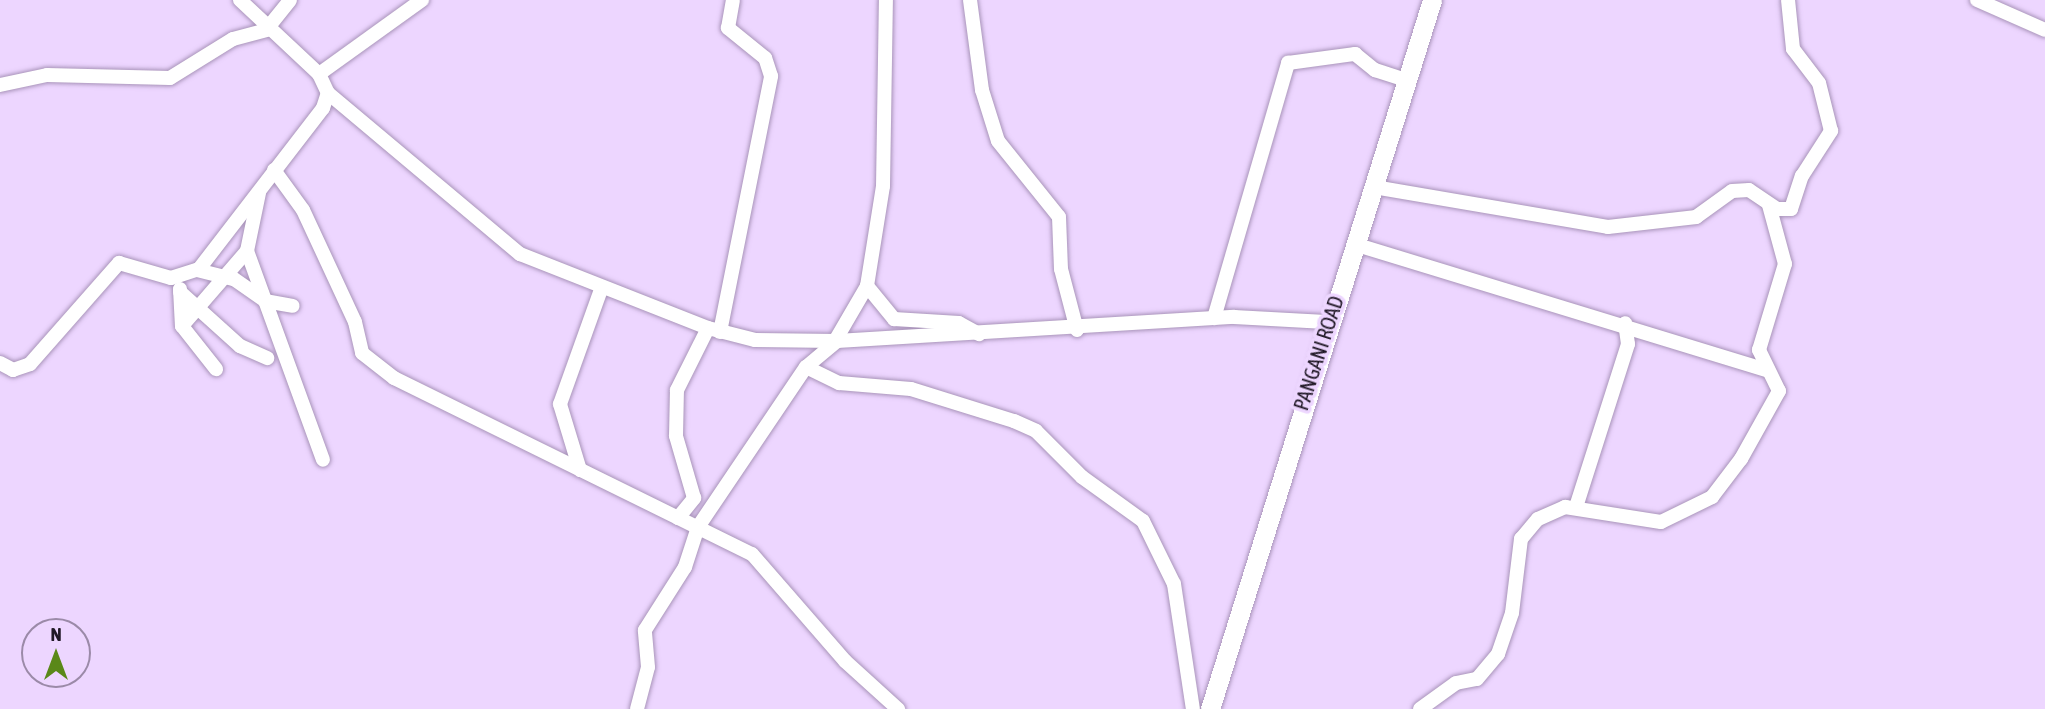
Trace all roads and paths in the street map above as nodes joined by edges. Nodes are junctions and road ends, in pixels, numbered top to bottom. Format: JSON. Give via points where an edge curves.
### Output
{"nodes":[{"id":1,"x":240,"y":0,"type":"edge"},
{"id":2,"x":289,"y":0,"type":"edge"},
{"id":3,"x":422,"y":0,"type":"edge"},
{"id":4,"x":733,"y":0,"type":"edge"},
{"id":5,"x":886,"y":0,"type":"edge"},
{"id":6,"x":970,"y":0,"type":"edge"},
{"id":7,"x":1432,"y":0,"type":"edge"},
{"id":8,"x":1788,"y":0,"type":"edge"},
{"id":9,"x":1977,"y":0,"type":"edge"},
{"id":10,"x":266,"y":30,"type":"junction"},
{"id":11,"x":2045,"y":30,"type":"edge"},
{"id":12,"x":319,"y":74,"type":"junction"},
{"id":13,"x":1405,"y":80,"type":"junction"},
{"id":14,"x":0,"y":85,"type":"edge"},
{"id":15,"x":328,"y":93,"type":"junction"},
{"id":16,"x":274,"y":170,"type":"junction"},
{"id":17,"x":1374,"y":187,"type":"junction"},
{"id":18,"x":260,"y":189,"type":"junction"},
{"id":19,"x":1769,"y":205,"type":"junction"},
{"id":20,"x":1354,"y":244,"type":"junction"},
{"id":21,"x":247,"y":251,"type":"junction"},
{"id":22,"x":197,"y":270,"type":"junction"},
{"id":23,"x":227,"y":276,"type":"junction"},
{"id":24,"x":179,"y":285,"type":"junction"},
{"id":25,"x":867,"y":286,"type":"junction"},
{"id":26,"x":602,"y":287,"type":"junction"},
{"id":27,"x":265,"y":302,"type":"junction"},
{"id":28,"x":199,"y":306,"type":"junction"},
{"id":29,"x":293,"y":306,"type":"dead end"},
{"id":30,"x":1214,"y":318,"type":"junction"},
{"id":31,"x":1326,"y":322,"type":"junction"},
{"id":32,"x":1625,"y":323,"type":"junction"},
{"id":33,"x":182,"y":326,"type":"junction"},
{"id":34,"x":714,"y":330,"type":"junction"},
{"id":35,"x":1077,"y":330,"type":"junction"},
{"id":36,"x":980,"y":335,"type":"junction"},
{"id":37,"x":836,"y":341,"type":"junction"},
{"id":38,"x":267,"y":358,"type":"dead end"},
{"id":39,"x":0,"y":363,"type":"edge"},
{"id":40,"x":806,"y":367,"type":"junction"},
{"id":41,"x":216,"y":369,"type":"dead end"},
{"id":42,"x":1766,"y":370,"type":"junction"},
{"id":43,"x":323,"y":460,"type":"dead end"},
{"id":44,"x":580,"y":470,"type":"junction"},
{"id":45,"x":1576,"y":507,"type":"junction"},
{"id":46,"x":678,"y":517,"type":"junction"},
{"id":47,"x":698,"y":527,"type":"junction"},
{"id":48,"x":1216,"y":683,"type":"junction"},
{"id":49,"x":637,"y":709,"type":"edge"},
{"id":50,"x":898,"y":709,"type":"edge"},
{"id":51,"x":1193,"y":709,"type":"edge"},
{"id":52,"x":1199,"y":709,"type":"edge"},
{"id":53,"x":1210,"y":709,"type":"edge"},
{"id":54,"x":1420,"y":709,"type":"edge"}],
"edges":[{"from":1,"to":10,"type":"street"},
{"from":2,"to":10,"type":"street"},
{"from":3,"to":12,"type":"street"},
{"from":4,"to":34,"type":"street","via":[[728,28],[765,58],[771,76]]},
{"from":5,"to":25,"type":"street","via":[[884,165]]},
{"from":6,"to":35,"type":"street","via":[[982,90],[998,141],[1059,217],[1061,269]]},
{"from":7,"to":13,"type":"main road","name":"PANGANI ROAD"},
{"from":8,"to":19,"type":"street","via":[[1793,49],[1819,83],[1831,131],[1802,176],[1791,209]]},
{"from":9,"to":11,"type":"street"},
{"from":10,"to":12,"type":"street"},
{"from":10,"to":14,"type":"street","via":[[233,39],[170,78],[47,75]]},
{"from":12,"to":15,"type":"street"},
{"from":13,"to":17,"type":"main road","name":"PANGANI ROAD"},
{"from":13,"to":30,"type":"street","via":[[1375,70],[1355,54],[1288,63]]},
{"from":15,"to":16,"type":"street","via":[[323,108]]},
{"from":15,"to":26,"type":"street","via":[[520,254]]},
{"from":16,"to":18,"type":"street"},
{"from":16,"to":44,"type":"street","via":[[303,210],[355,322],[362,353],[394,378]]},
{"from":17,"to":19,"type":"street","via":[[1608,227],[1696,217],[1732,191],[1754,192]]},
{"from":17,"to":20,"type":"main road","name":"PANGANI ROAD"},
{"from":18,"to":21,"type":"street"},
{"from":18,"to":22,"type":"street"},
{"from":19,"to":42,"type":"street","via":[[1785,257],[1762,328],[1759,349]]},
{"from":20,"to":31,"type":"main road","name":"PANGANI ROAD"},
{"from":20,"to":32,"type":"street"},
{"from":21,"to":23,"type":"street"},
{"from":21,"to":27,"type":"street"},
{"from":22,"to":23,"type":"street"},
{"from":22,"to":24,"type":"street"},
{"from":23,"to":27,"type":"street"},
{"from":23,"to":28,"type":"street"},
{"from":24,"to":28,"type":"street"},
{"from":24,"to":33,"type":"street"},
{"from":24,"to":39,"type":"street","via":[[119,263],[30,364],[13,370]]},
{"from":25,"to":36,"type":"street","via":[[894,319],[960,323]]},
{"from":25,"to":37,"type":"street"},
{"from":26,"to":34,"type":"street"},
{"from":26,"to":44,"type":"street","via":[[560,404]]},
{"from":27,"to":29,"type":"street"},
{"from":27,"to":43,"type":"street"},
{"from":28,"to":33,"type":"street"},
{"from":28,"to":38,"type":"street","via":[[240,346]]},
{"from":30,"to":31,"type":"street"},
{"from":30,"to":35,"type":"street"},
{"from":31,"to":48,"type":"main road","name":"PANGANI ROAD"},
{"from":32,"to":42,"type":"street"},
{"from":32,"to":45,"type":"street","via":[[1628,344]]},
{"from":33,"to":41,"type":"street"},
{"from":34,"to":37,"type":"street"},
{"from":34,"to":46,"type":"street","via":[[677,390],[676,436],[694,498]]},
{"from":35,"to":36,"type":"street"},
{"from":36,"to":37,"type":"street"},
{"from":37,"to":40,"type":"street"},
{"from":40,"to":47,"type":"street"},
{"from":40,"to":51,"type":"street","via":[[839,383],[911,389],[1014,421],[1036,431],[1076,473],[1134,512],[1149,528],[1174,584]]},
{"from":42,"to":45,"type":"street","via":[[1778,384],[1778,401],[1712,497],[1661,522]]},
{"from":44,"to":46,"type":"street"},
{"from":45,"to":54,"type":"street","via":[[1547,512],[1521,539],[1512,613],[1488,667]]},
{"from":46,"to":47,"type":"street"},
{"from":47,"to":49,"type":"street","via":[[685,567],[645,630],[648,667]]},
{"from":47,"to":50,"type":"street","via":[[752,554],[845,661]]},
{"from":48,"to":52,"type":"street"},
{"from":48,"to":53,"type":"main road","name":"PANGANI ROAD"}]}
